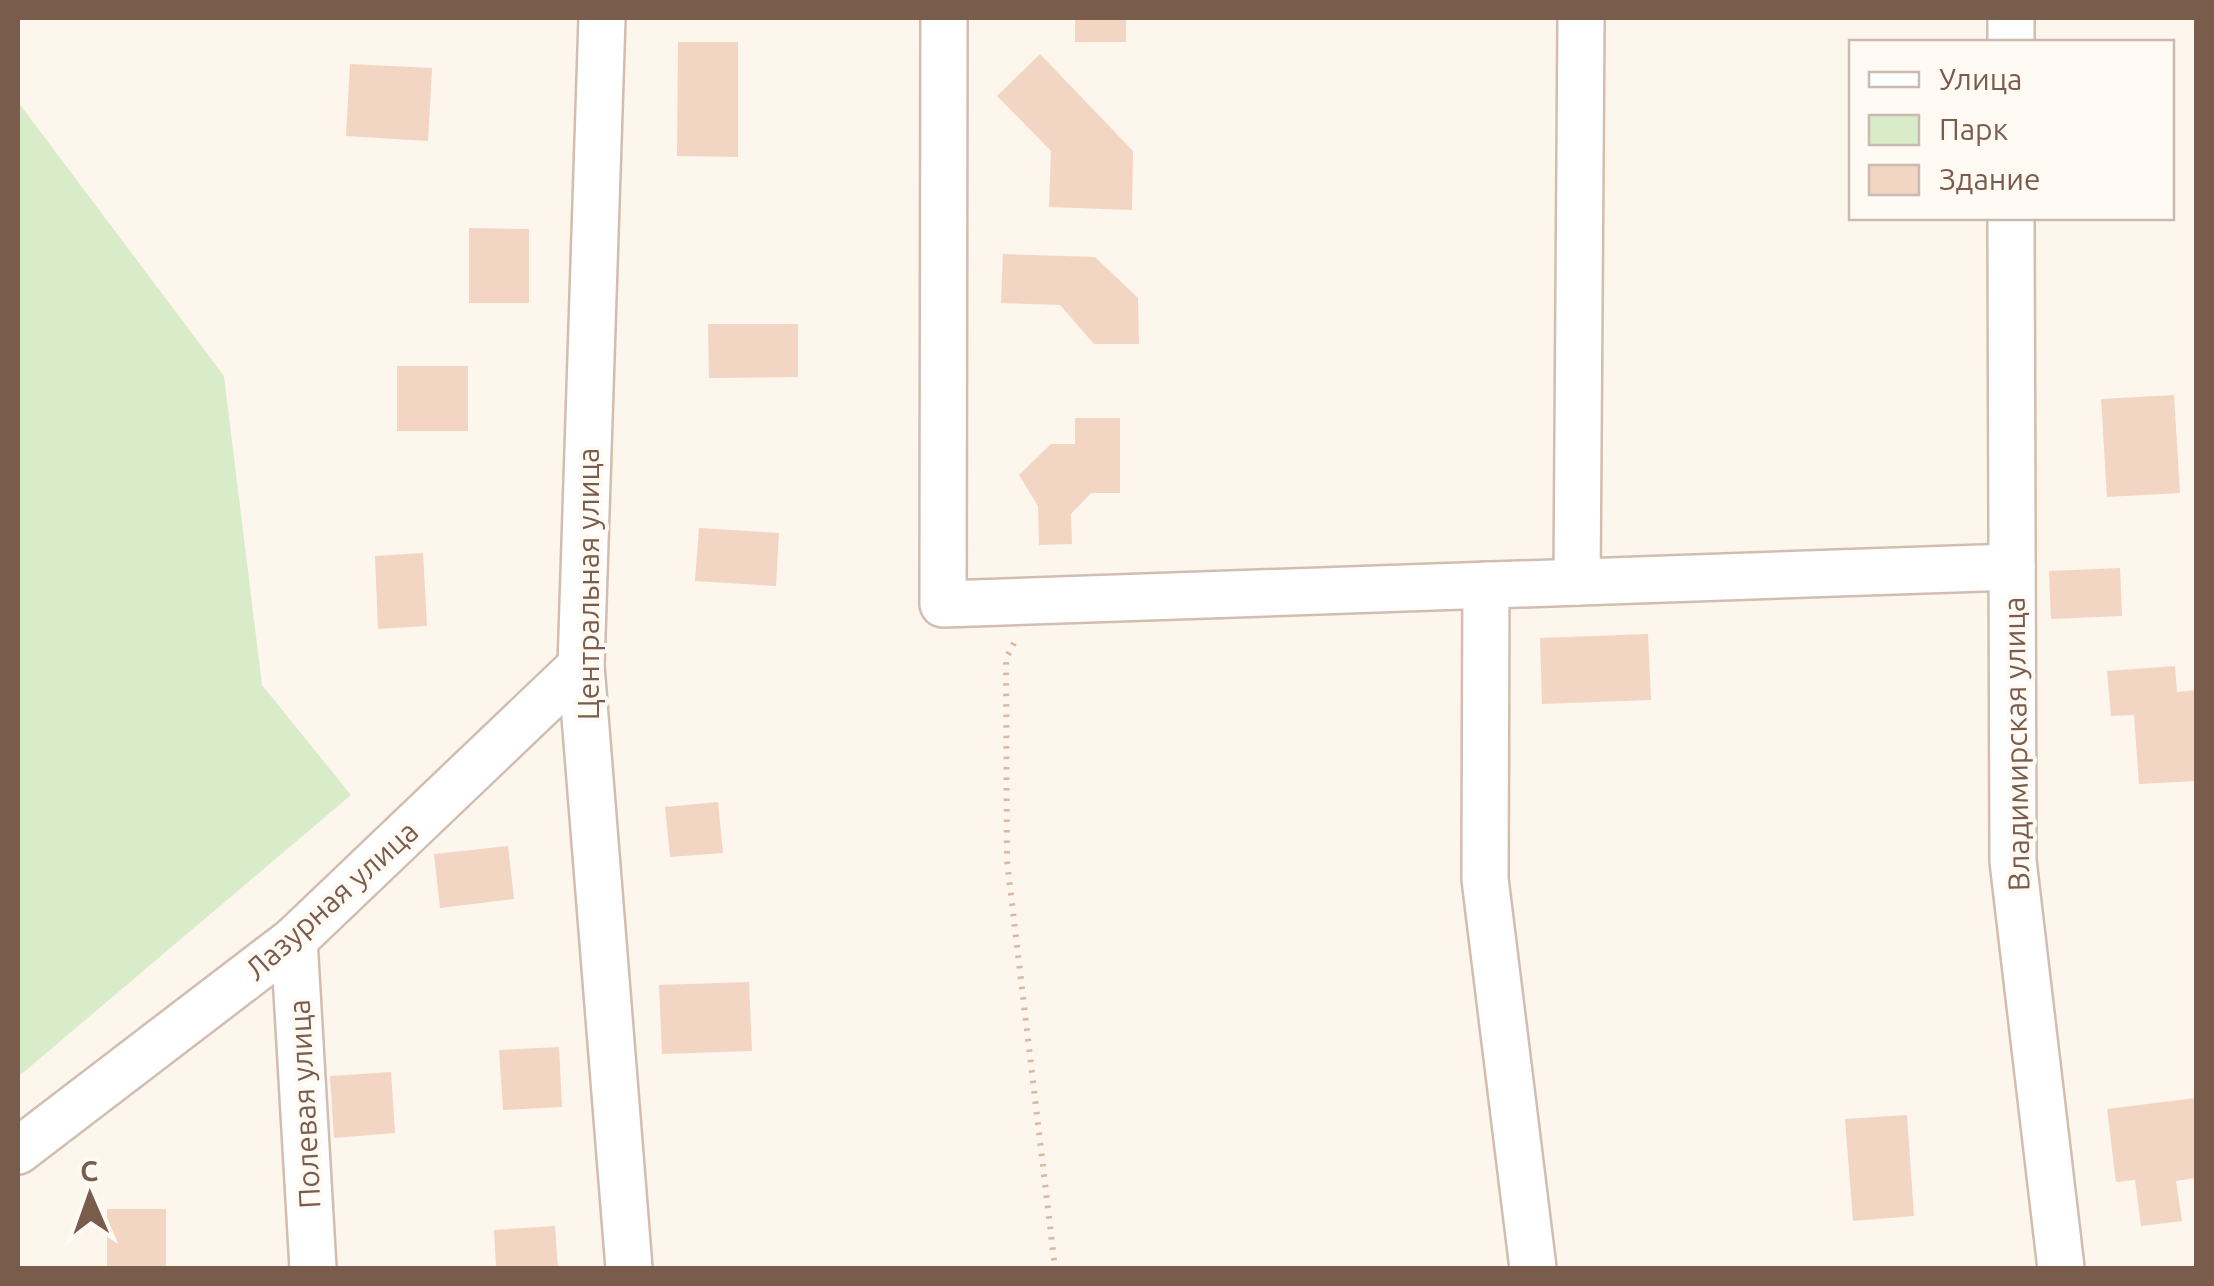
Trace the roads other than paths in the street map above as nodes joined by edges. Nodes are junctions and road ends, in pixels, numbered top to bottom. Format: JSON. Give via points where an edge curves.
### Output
{"nodes":[{"id":1,"x":602,"y":18,"type":"edge"},
{"id":2,"x":944,"y":18,"type":"edge"},
{"id":3,"x":1581,"y":18,"type":"edge"},
{"id":4,"x":2012,"y":220,"type":"edge"},
{"id":5,"x":2012,"y":567,"type":"junction"},
{"id":6,"x":1577,"y":582,"type":"junction"},
{"id":7,"x":1486,"y":586,"type":"junction"},
{"id":8,"x":582,"y":666,"type":"junction"},
{"id":9,"x":294,"y":940,"type":"junction"},
{"id":10,"x":18,"y":1152,"type":"edge"},
{"id":11,"x":313,"y":1268,"type":"edge"},
{"id":12,"x":629,"y":1268,"type":"edge"},
{"id":13,"x":1533,"y":1268,"type":"edge"},
{"id":14,"x":2061,"y":1268,"type":"edge"}],
"edges":[{"from":1,"to":8,"type":"street","name":"Центральная улица"},
{"from":2,"to":7,"type":"street","via":[[943,604]]},
{"from":3,"to":6,"type":"street"},
{"from":4,"to":5,"type":"street","name":"Владимирская улица"},
{"from":5,"to":6,"type":"street"},
{"from":5,"to":14,"type":"street","name":"Владимирская улица","via":[[2014,860]]},
{"from":6,"to":7,"type":"street"},
{"from":7,"to":13,"type":"street","via":[[1486,879]]},
{"from":8,"to":9,"type":"street","name":"Лазурная улица"},
{"from":8,"to":12,"type":"street","name":"Центральная улица"},
{"from":9,"to":10,"type":"street","name":"Лазурная улица"},
{"from":9,"to":11,"type":"street","name":"Полевая улица"}]}
